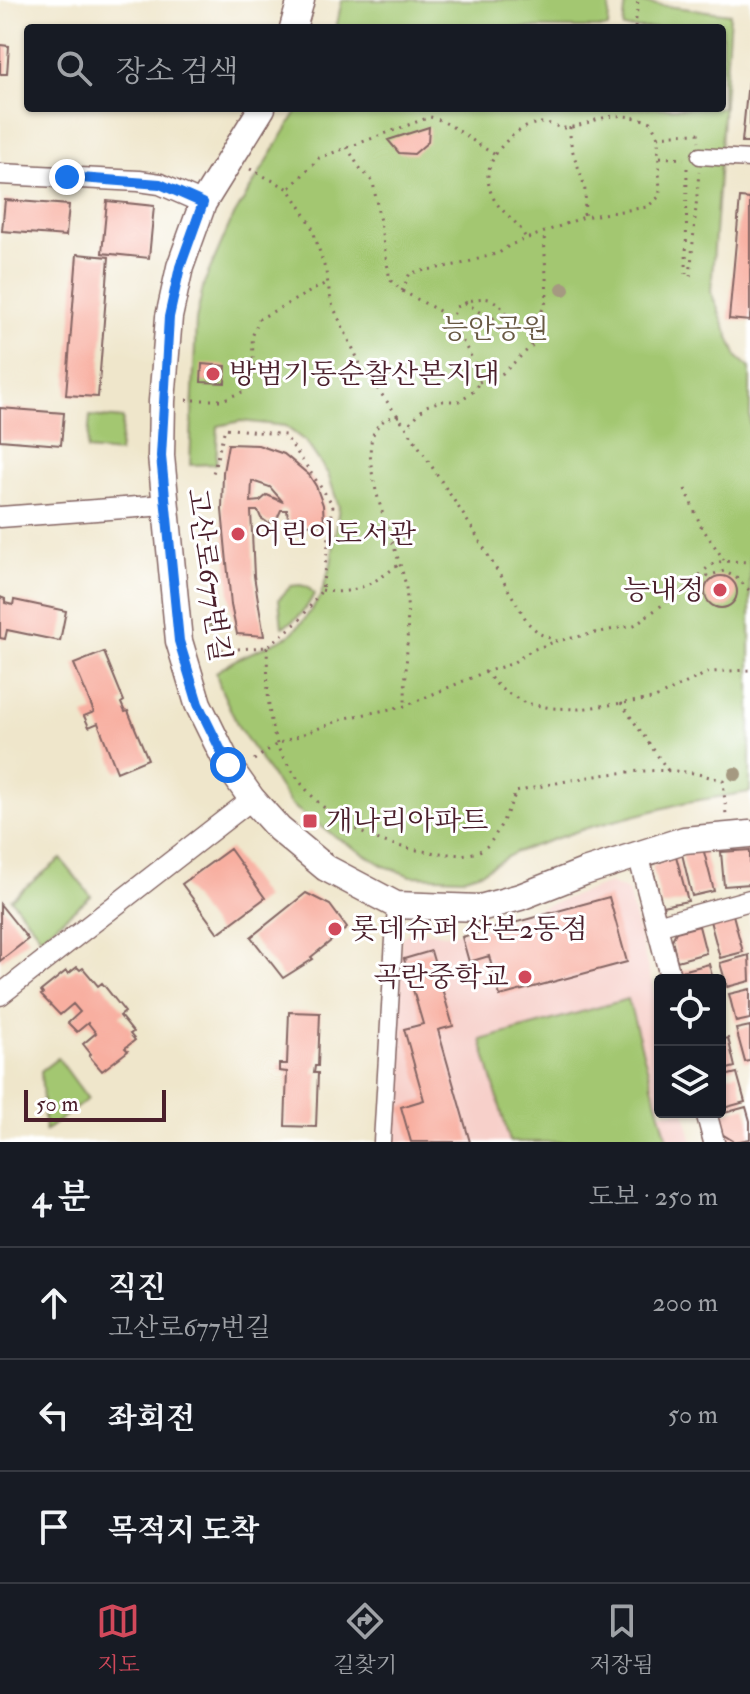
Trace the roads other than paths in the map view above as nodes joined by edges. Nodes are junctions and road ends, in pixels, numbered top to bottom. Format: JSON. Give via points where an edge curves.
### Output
{"nodes":[{"id":1,"x":301,"y":0,"type":"edge"},
{"id":2,"x":294,"y":24,"type":"edge"},
{"id":3,"x":259,"y":112,"type":"edge"},
{"id":4,"x":700,"y":156,"type":"road end"},
{"id":5,"x":750,"y":159,"type":"edge"},
{"id":6,"x":0,"y":174,"type":"edge"},
{"id":7,"x":203,"y":203,"type":"junction"},
{"id":8,"x":165,"y":505,"type":"junction"},
{"id":9,"x":0,"y":517,"type":"edge"},
{"id":10,"x":252,"y":799,"type":"junction"},
{"id":11,"x":739,"y":834,"type":"edge"},
{"id":12,"x":638,"y":854,"type":"junction"},
{"id":13,"x":750,"y":900,"type":"edge"},
{"id":14,"x":396,"y":905,"type":"junction"},
{"id":15,"x":657,"y":926,"type":"junction"},
{"id":16,"x":669,"y":974,"type":"edge"},
{"id":17,"x":0,"y":995,"type":"edge"},
{"id":18,"x":708,"y":1118,"type":"edge"},
{"id":19,"x":382,"y":1142,"type":"edge"},
{"id":20,"x":714,"y":1142,"type":"edge"}],
"edges":[{"from":1,"to":2,"type":"street"},
{"from":3,"to":7,"type":"street","name":"고산로677번길"},
{"from":4,"to":5,"type":"street"},
{"from":6,"to":7,"type":"street","via":[[160,184]]},
{"from":7,"to":8,"type":"street","name":"고산로677번길","via":[[180,267],[165,351]]},
{"from":8,"to":9,"type":"street"},
{"from":8,"to":10,"type":"street","name":"고산로677번길","via":[[182,653],[198,704]]},
{"from":10,"to":14,"type":"street","name":"고산로677번길","via":[[326,868]]},
{"from":10,"to":17,"type":"street"},
{"from":11,"to":12,"type":"street","name":"고산로677번길","via":[[684,840]]},
{"from":12,"to":14,"type":"street","name":"고산로677번길","via":[[480,908]]},
{"from":12,"to":15,"type":"street"},
{"from":13,"to":15,"type":"street"},
{"from":14,"to":19,"type":"street"},
{"from":15,"to":16,"type":"street"},
{"from":18,"to":20,"type":"street"}]}
